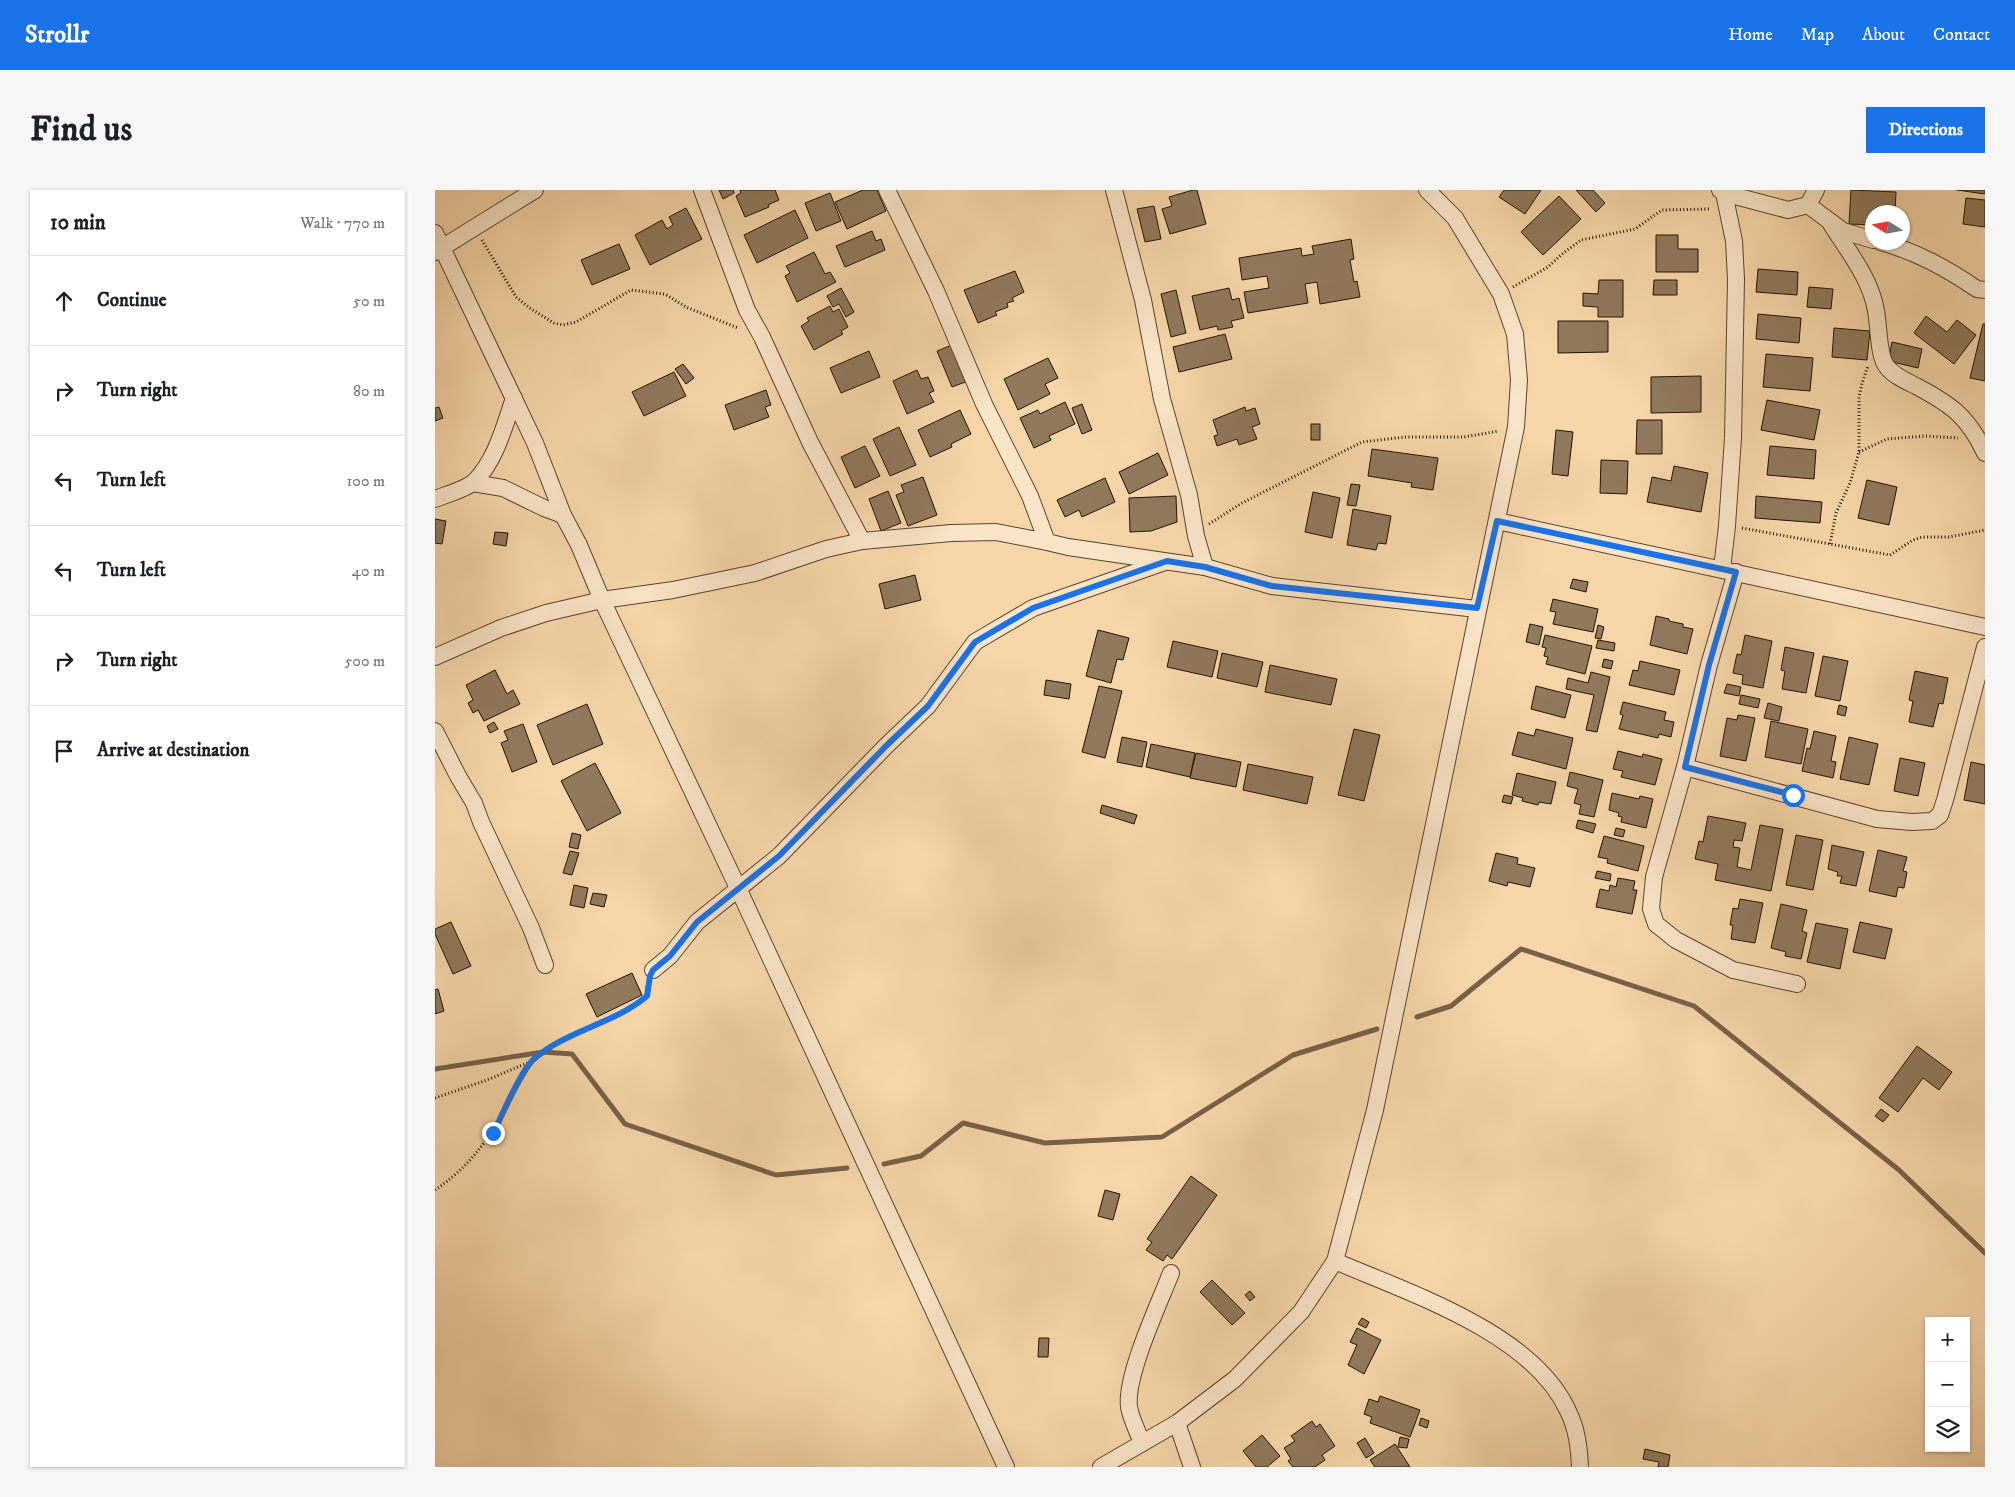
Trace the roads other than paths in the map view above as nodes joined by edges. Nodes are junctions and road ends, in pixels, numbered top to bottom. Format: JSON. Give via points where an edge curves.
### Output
{"nodes":[{"id":1,"x":535,"y":190,"type":"edge"},
{"id":2,"x":702,"y":190,"type":"edge"},
{"id":3,"x":887,"y":190,"type":"edge"},
{"id":4,"x":1114,"y":190,"type":"edge"},
{"id":5,"x":1427,"y":190,"type":"edge"},
{"id":6,"x":1816,"y":190,"type":"edge"},
{"id":7,"x":1723,"y":196,"type":"edge"},
{"id":8,"x":1808,"y":205,"type":"junction"},
{"id":9,"x":1831,"y":224,"type":"junction"},
{"id":10,"x":1865,"y":238,"type":"edge"},
{"id":11,"x":437,"y":244,"type":"edge"},
{"id":12,"x":1908,"y":250,"type":"edge"},
{"id":13,"x":1985,"y":290,"type":"edge"},
{"id":14,"x":514,"y":398,"type":"junction"},
{"id":15,"x":1982,"y":446,"type":"edge"},
{"id":16,"x":473,"y":482,"type":"junction"},
{"id":17,"x":435,"y":499,"type":"edge"},
{"id":18,"x":563,"y":514,"type":"junction"},
{"id":19,"x":1497,"y":521,"type":"junction"},
{"id":20,"x":862,"y":541,"type":"junction"},
{"id":21,"x":1047,"y":542,"type":"junction"},
{"id":22,"x":1167,"y":561,"type":"junction"},
{"id":23,"x":1205,"y":567,"type":"junction"},
{"id":24,"x":1729,"y":571,"type":"junction"},
{"id":25,"x":601,"y":600,"type":"junction"},
{"id":26,"x":1477,"y":608,"type":"junction"},
{"id":27,"x":1985,"y":627,"type":"edge"},
{"id":28,"x":1985,"y":647,"type":"edge"},
{"id":29,"x":435,"y":657,"type":"edge"},
{"id":30,"x":435,"y":730,"type":"edge"},
{"id":31,"x":1685,"y":767,"type":"junction"},
{"id":32,"x":738,"y":888,"type":"junction"},
{"id":33,"x":545,"y":965,"type":"dead end"},
{"id":34,"x":653,"y":970,"type":"road end"},
{"id":35,"x":1797,"y":984,"type":"dead end"},
{"id":36,"x":1335,"y":1261,"type":"junction"},
{"id":37,"x":1171,"y":1273,"type":"dead end"},
{"id":38,"x":1177,"y":1423,"type":"junction"},
{"id":39,"x":1143,"y":1443,"type":"junction"},
{"id":40,"x":1005,"y":1467,"type":"edge"},
{"id":41,"x":1101,"y":1467,"type":"edge"},
{"id":42,"x":1191,"y":1467,"type":"edge"},
{"id":43,"x":1580,"y":1467,"type":"edge"}],
"edges":[{"from":1,"to":11,"type":"street","via":[[474,228]]},
{"from":2,"to":20,"type":"street","via":[[747,310]]},
{"from":3,"to":21,"type":"street","via":[[936,291],[984,404],[1030,496]]},
{"from":4,"to":23,"type":"street"},
{"from":5,"to":19,"type":"street","via":[[1455,218],[1501,294],[1515,334],[1519,380],[1516,427]]},
{"from":6,"to":8,"type":"street"},
{"from":7,"to":8,"type":"street","via":[[1788,210]]},
{"from":7,"to":24,"type":"street","via":[[1734,241],[1736,279],[1733,438],[1727,526]]},
{"from":8,"to":9,"type":"street"},
{"from":9,"to":10,"type":"street","via":[[1843,232]]},
{"from":9,"to":15,"type":"street","via":[[1863,274],[1876,309],[1886,367],[1949,405],[1967,422]]},
{"from":11,"to":14,"type":"street"},
{"from":12,"to":13,"type":"street","via":[[1931,260],[1977,289]]},
{"from":14,"to":16,"type":"street","via":[[501,439]]},
{"from":14,"to":18,"type":"street"},
{"from":16,"to":17,"type":"street"},
{"from":16,"to":18,"type":"street","via":[[503,488]]},
{"from":18,"to":25,"type":"street"},
{"from":19,"to":24,"type":"street"},
{"from":19,"to":26,"type":"street"},
{"from":20,"to":21,"type":"street","via":[[996,532]]},
{"from":20,"to":25,"type":"street","via":[[826,549],[755,573],[673,590]]},
{"from":21,"to":22,"type":"street"},
{"from":22,"to":23,"type":"street"},
{"from":22,"to":32,"type":"street","via":[[1033,608],[975,642],[928,706],[779,856]]},
{"from":23,"to":26,"type":"street","via":[[1272,586]]},
{"from":24,"to":27,"type":"street"},
{"from":24,"to":31,"type":"street"},
{"from":25,"to":29,"type":"street","via":[[516,623]]},
{"from":25,"to":32,"type":"street"},
{"from":26,"to":36,"type":"street","via":[[1375,1110]]},
{"from":28,"to":31,"type":"street","via":[[1945,800],[1940,815],[1932,821],[1877,819]]},
{"from":30,"to":33,"type":"street","via":[[474,803]]},
{"from":31,"to":35,"type":"street","via":[[1654,877],[1651,909],[1656,924],[1677,940],[1733,970]]},
{"from":32,"to":34,"type":"street","via":[[697,922],[670,956]]},
{"from":32,"to":40,"type":"street"},
{"from":36,"to":38,"type":"street","via":[[1301,1312],[1268,1346],[1235,1379]]},
{"from":36,"to":43,"type":"street","via":[[1434,1303],[1486,1330],[1531,1362],[1568,1410],[1578,1440]]},
{"from":37,"to":39,"type":"street","via":[[1130,1389],[1129,1407]]},
{"from":38,"to":39,"type":"street"},
{"from":38,"to":42,"type":"street"},
{"from":39,"to":41,"type":"street"}]}
